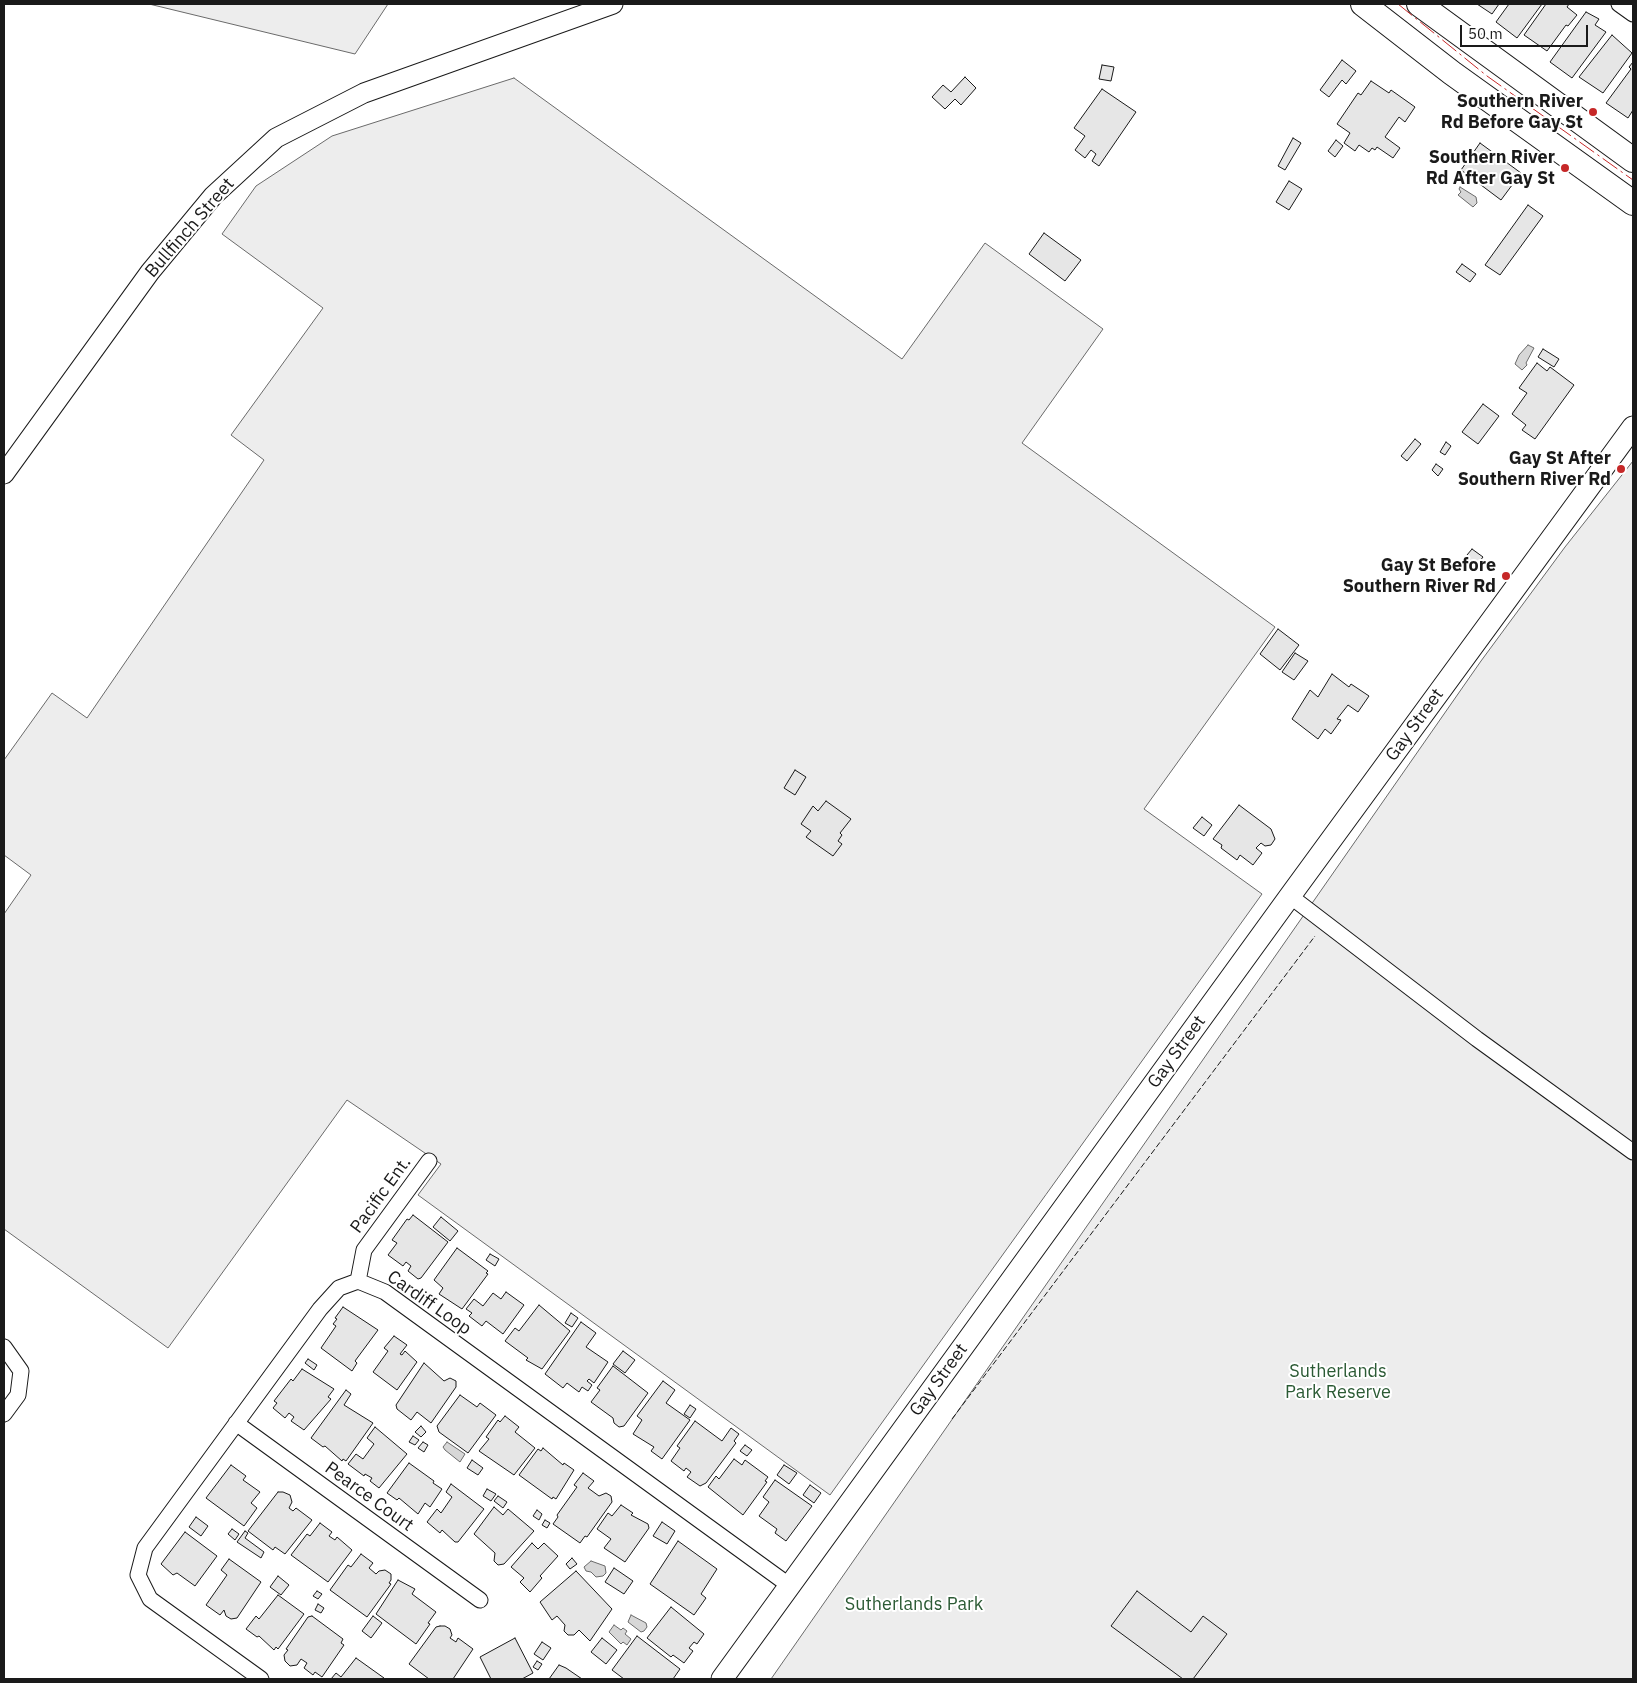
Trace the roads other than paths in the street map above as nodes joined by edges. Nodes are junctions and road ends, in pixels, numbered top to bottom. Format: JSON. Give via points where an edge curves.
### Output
{"nodes":[{"id":1,"x":613,"y":4,"type":"edge"},
{"id":2,"x":1363,"y":4,"type":"edge"},
{"id":3,"x":1419,"y":4,"type":"edge"},
{"id":4,"x":1619,"y":4,"type":"edge"},
{"id":5,"x":1633,"y":14,"type":"edge"},
{"id":6,"x":1633,"y":160,"type":"edge"},
{"id":7,"x":1633,"y":203,"type":"edge"},
{"id":8,"x":1633,"y":427,"type":"edge"},
{"id":9,"x":4,"y":474,"type":"edge"},
{"id":10,"x":1290,"y":896,"type":"junction"},
{"id":11,"x":1633,"y":1152,"type":"edge"},
{"id":12,"x":429,"y":1161,"type":"dead end"},
{"id":13,"x":358,"y":1281,"type":"junction"},
{"id":14,"x":4,"y":1348,"type":"edge"},
{"id":15,"x":4,"y":1414,"type":"edge"},
{"id":16,"x":236,"y":1423,"type":"junction"},
{"id":17,"x":790,"y":1586,"type":"junction"},
{"id":18,"x":480,"y":1600,"type":"dead end"},
{"id":19,"x":261,"y":1679,"type":"edge"},
{"id":20,"x":722,"y":1679,"type":"edge"}],
"edges":[{"from":1,"to":9,"type":"street","name":"Bullfinch Street","via":[[364,93],[276,138],[213,196],[150,272]]},
{"from":2,"to":7,"type":"main road","via":[[1452,74]]},
{"from":3,"to":6,"type":"main road"},
{"from":4,"to":5,"type":"street"},
{"from":8,"to":10,"type":"main road","name":"Gay Street"},
{"from":10,"to":11,"type":"street","via":[[1477,1039]]},
{"from":10,"to":17,"type":"main road","name":"Gay Street"},
{"from":12,"to":13,"type":"street","name":"Pacific Ent.","via":[[364,1250]]},
{"from":13,"to":16,"type":"street","name":"Cardiff Loop","via":[[339,1288],[320,1308]]},
{"from":13,"to":17,"type":"street","name":"Cardiff Loop","via":[[385,1292]]},
{"from":14,"to":15,"type":"street","via":[[21,1372],[18,1395]]},
{"from":16,"to":18,"type":"street","name":"Pearce Court"},
{"from":16,"to":19,"type":"street","name":"Cardiff Loop","via":[[146,1548],[138,1575],[150,1599]]},
{"from":17,"to":20,"type":"main road","name":"Gay Street"}]}
